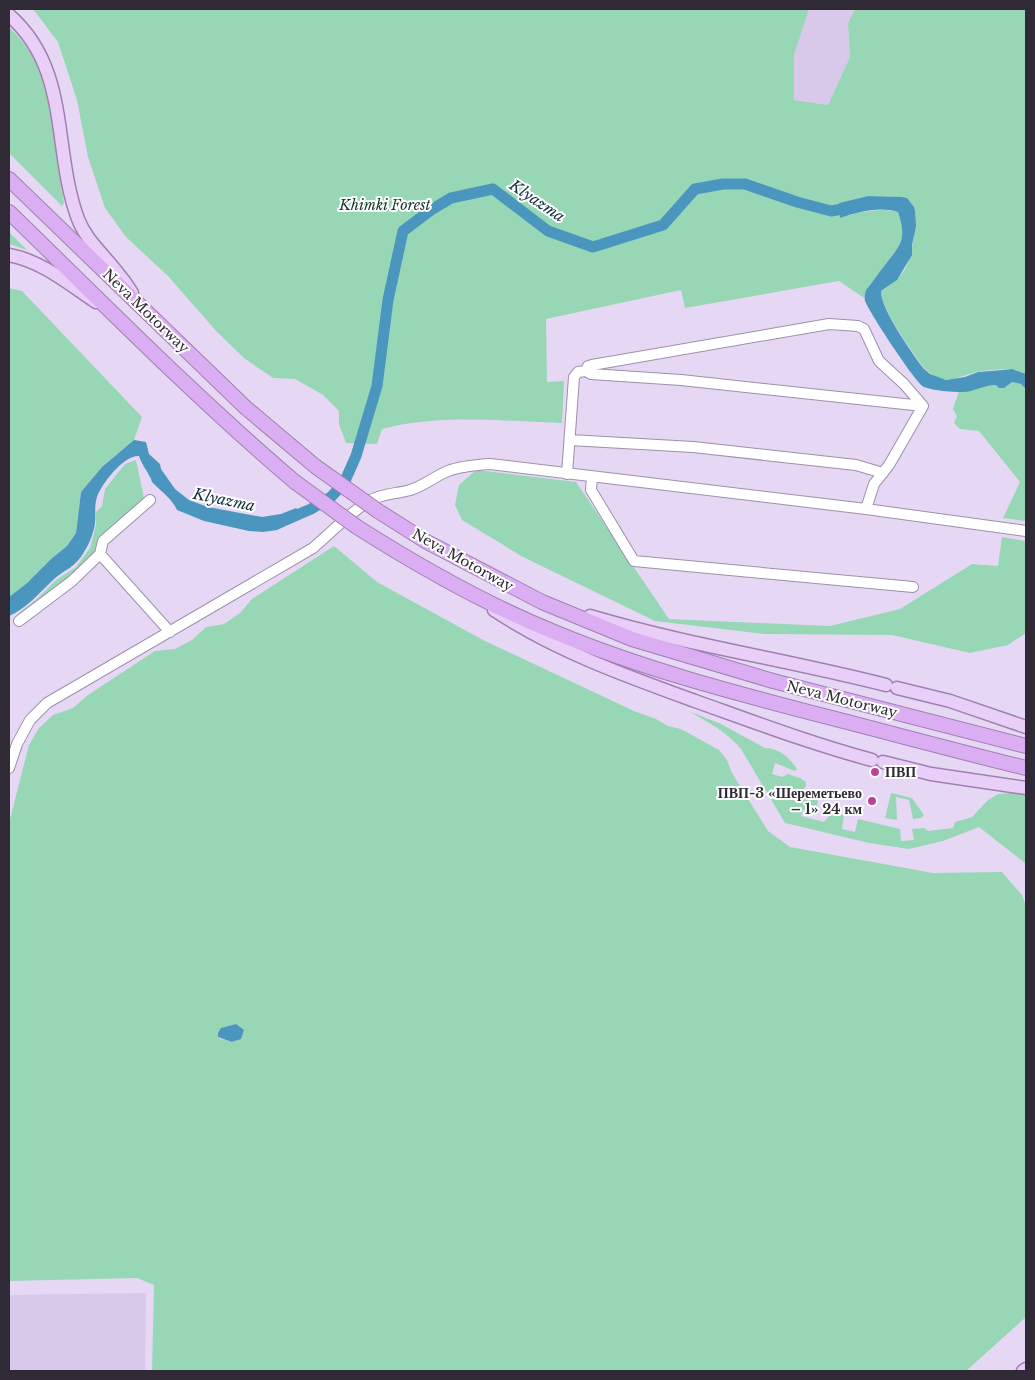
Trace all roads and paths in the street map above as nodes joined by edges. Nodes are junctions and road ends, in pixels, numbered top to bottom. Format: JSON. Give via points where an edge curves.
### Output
{"nodes":[{"id":1,"x":9,"y":15,"type":"edge"},
{"id":2,"x":9,"y":179,"type":"edge"},
{"id":3,"x":9,"y":212,"type":"edge"},
{"id":4,"x":9,"y":255,"type":"edge"},
{"id":5,"x":143,"y":309,"type":"junction"},
{"id":6,"x":116,"y":316,"type":"junction"},
{"id":7,"x":586,"y":371,"type":"junction"},
{"id":8,"x":923,"y":406,"type":"junction"},
{"id":9,"x":570,"y":440,"type":"junction"},
{"id":10,"x":883,"y":473,"type":"junction"},
{"id":11,"x":567,"y":474,"type":"junction"},
{"id":12,"x":592,"y":477,"type":"junction"},
{"id":13,"x":150,"y":500,"type":"dead end"},
{"id":14,"x":866,"y":509,"type":"junction"},
{"id":15,"x":1026,"y":531,"type":"edge"},
{"id":16,"x":100,"y":554,"type":"junction"},
{"id":17,"x":913,"y":587,"type":"dead end"},
{"id":18,"x":467,"y":592,"type":"junction"},
{"id":19,"x":542,"y":602,"type":"junction"},
{"id":20,"x":19,"y":621,"type":"dead end"},
{"id":21,"x":170,"y":632,"type":"junction"},
{"id":22,"x":1026,"y":727,"type":"edge"},
{"id":23,"x":1026,"y":746,"type":"edge"},
{"id":24,"x":10,"y":761,"type":"edge"},
{"id":25,"x":1026,"y":768,"type":"edge"},
{"id":26,"x":1026,"y":788,"type":"edge"}],
"edges":[{"from":1,"to":5,"type":"main road","via":[[32,41],[50,78],[68,185],[79,222],[89,240],[118,272]]},
{"from":2,"to":5,"type":"highway","name":"Neva Motorway"},
{"from":3,"to":6,"type":"highway","name":"Neva Motorway"},
{"from":4,"to":6,"type":"main road","via":[[53,272]]},
{"from":5,"to":19,"type":"highway","name":"Neva Motorway","bridge":true,"via":[[246,408],[315,466],[427,542]]},
{"from":6,"to":18,"type":"highway","name":"Neva Motorway","bridge":true,"via":[[198,397],[295,482],[357,527]]},
{"from":7,"to":8,"type":"street"},
{"from":7,"to":8,"type":"street","via":[[592,365],[829,324],[858,326],[864,329],[879,361]]},
{"from":7,"to":9,"type":"street","via":[[578,372],[574,377]]},
{"from":8,"to":10,"type":"street"},
{"from":9,"to":10,"type":"street","via":[[693,448],[856,465]]},
{"from":9,"to":11,"type":"street"},
{"from":10,"to":14,"type":"street","via":[[874,484]]},
{"from":11,"to":12,"type":"street"},
{"from":11,"to":21,"type":"street","via":[[490,464],[469,466],[449,471],[413,489],[370,500],[342,520],[313,548]]},
{"from":12,"to":14,"type":"street"},
{"from":12,"to":17,"type":"street","via":[[591,490],[634,561]]},
{"from":13,"to":16,"type":"street","via":[[103,541]]},
{"from":14,"to":15,"type":"street"},
{"from":16,"to":20,"type":"street","via":[[72,581]]},
{"from":16,"to":21,"type":"street"},
{"from":18,"to":25,"type":"highway","name":"Neva Motorway","via":[[553,632],[639,664]]},
{"from":18,"to":26,"type":"main road","via":[[517,625],[629,678],[826,748],[931,774]]},
{"from":19,"to":22,"type":"main road","via":[[639,630],[892,686],[950,701]]},
{"from":19,"to":23,"type":"highway","name":"Neva Motorway","via":[[632,639],[707,663]]},
{"from":21,"to":24,"type":"street","via":[[46,703],[30,720]]}]}
